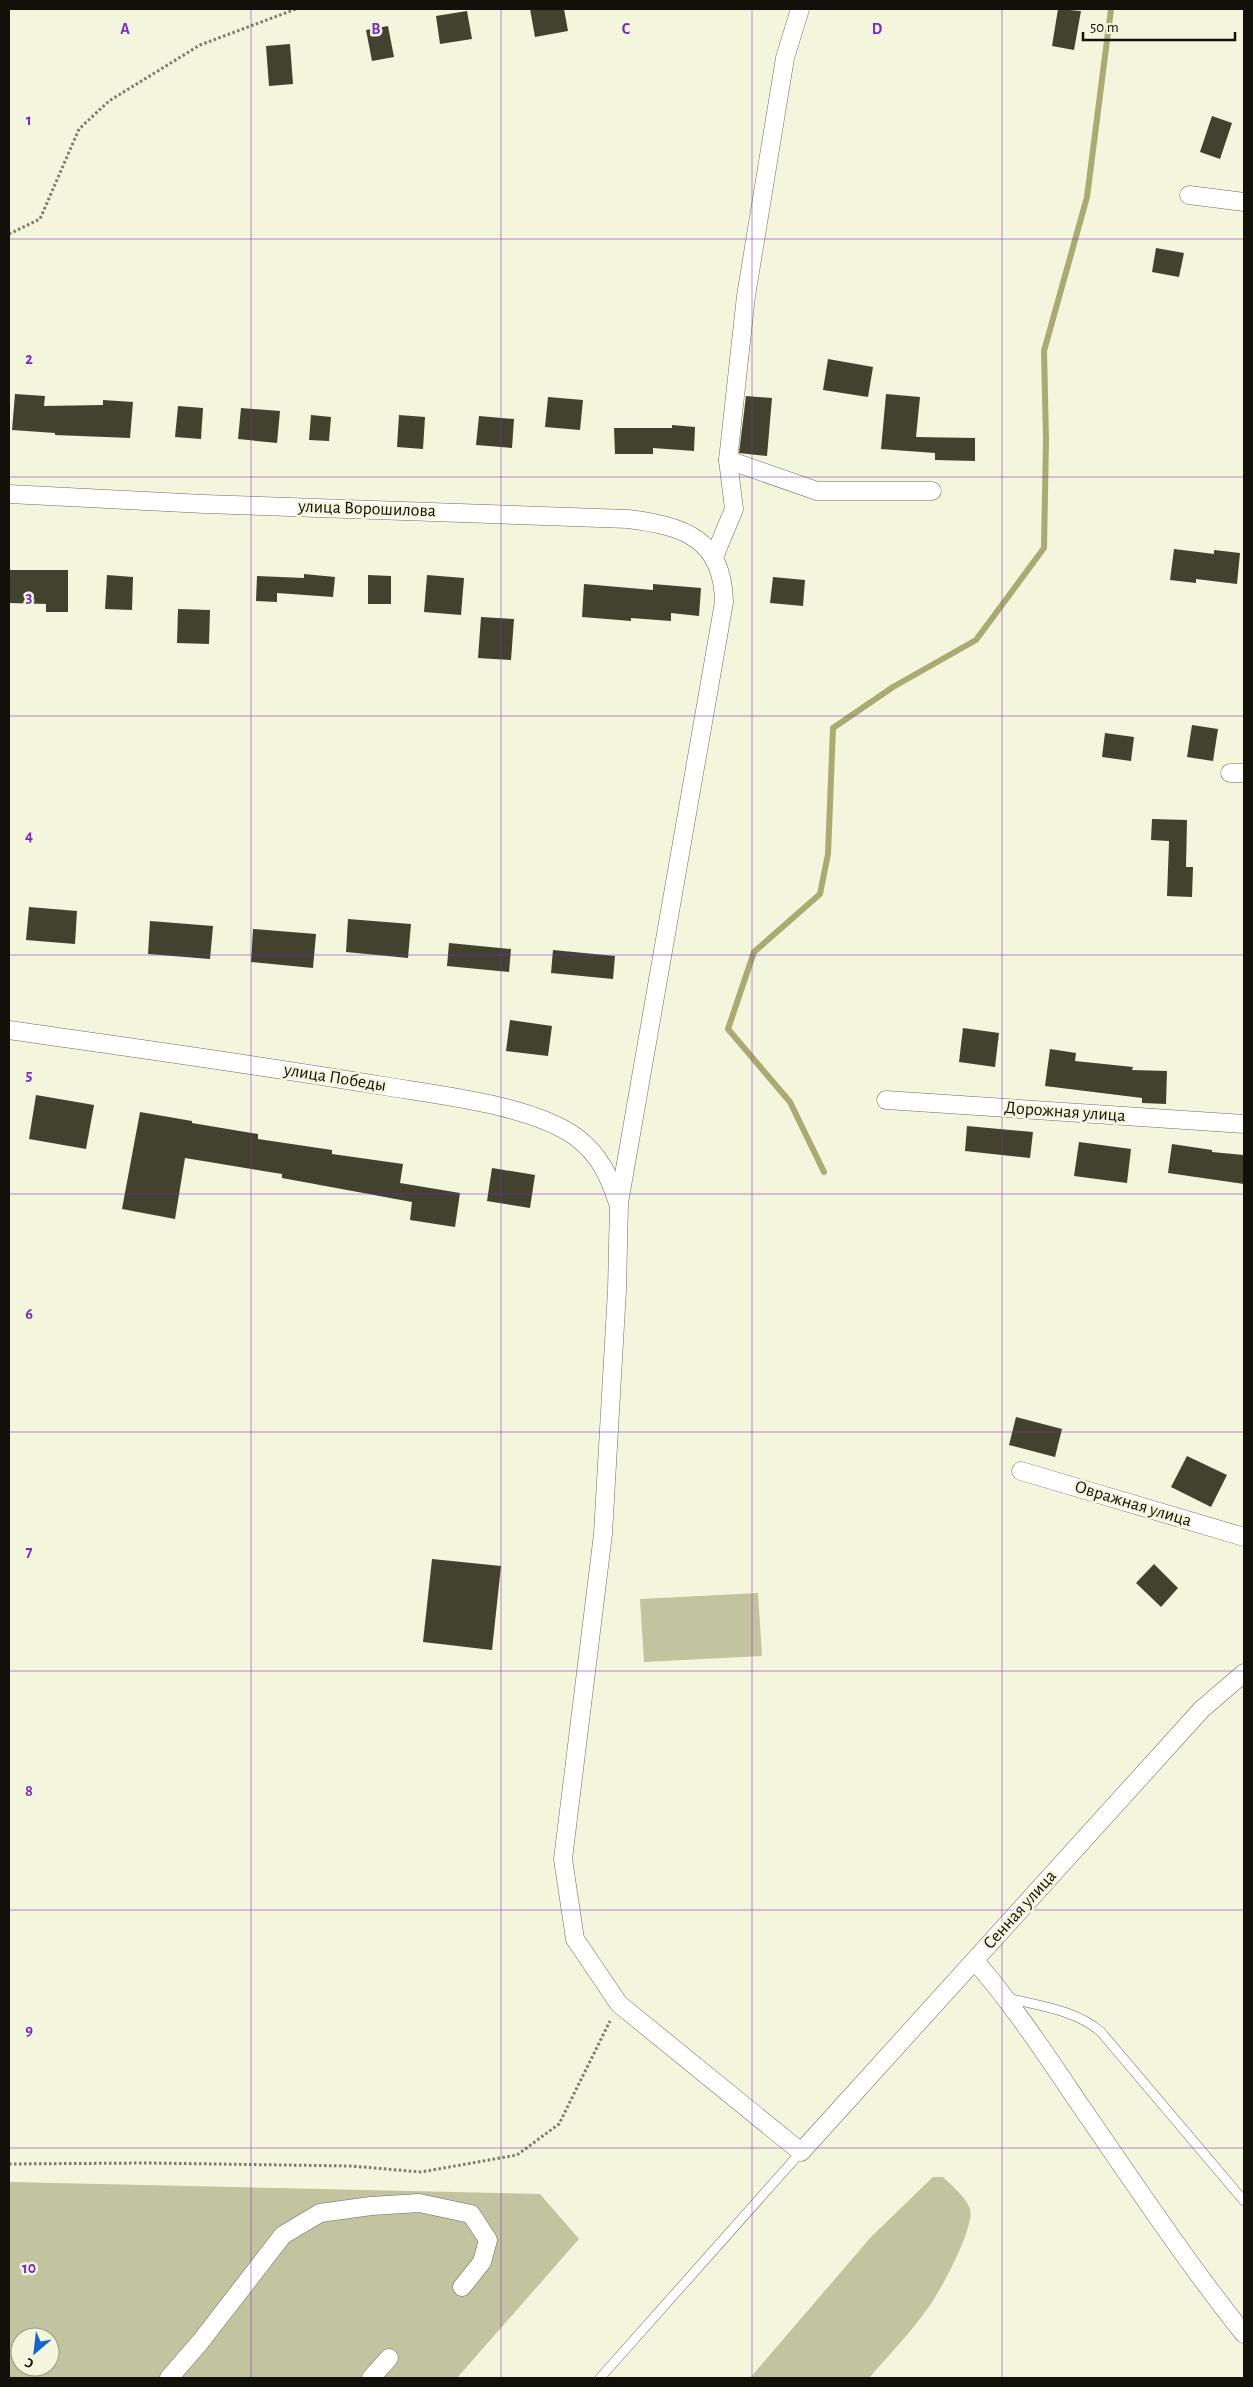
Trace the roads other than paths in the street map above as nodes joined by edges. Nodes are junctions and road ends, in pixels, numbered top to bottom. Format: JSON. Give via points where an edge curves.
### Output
{"nodes":[{"id":1,"x":800,"y":9,"type":"edge"},
{"id":2,"x":1189,"y":195,"type":"dead end"},
{"id":3,"x":1244,"y":202,"type":"edge"},
{"id":4,"x":728,"y":460,"type":"junction"},
{"id":5,"x":932,"y":491,"type":"dead end"},
{"id":6,"x":9,"y":494,"type":"edge"},
{"id":7,"x":714,"y":557,"type":"junction"},
{"id":8,"x":9,"y":1030,"type":"edge"},
{"id":9,"x":886,"y":1100,"type":"dead end"},
{"id":10,"x":1244,"y":1124,"type":"edge"},
{"id":11,"x":619,"y":1203,"type":"junction"},
{"id":12,"x":1022,"y":1471,"type":"dead end"},
{"id":13,"x":1244,"y":1538,"type":"edge"},
{"id":14,"x":1244,"y":1673,"type":"edge"},
{"id":15,"x":975,"y":1961,"type":"junction"},
{"id":16,"x":1008,"y":1998,"type":"junction"},
{"id":17,"x":801,"y":2152,"type":"junction"},
{"id":18,"x":1244,"y":2201,"type":"edge"},
{"id":19,"x":462,"y":2287,"type":"dead end"},
{"id":20,"x":1244,"y":2334,"type":"edge"},
{"id":21,"x":389,"y":2358,"type":"dead end"},
{"id":22,"x":169,"y":2378,"type":"edge"},
{"id":23,"x":371,"y":2378,"type":"edge"},
{"id":24,"x":600,"y":2378,"type":"edge"}],
"edges":[{"from":1,"to":4,"type":"street","via":[[785,58],[748,286]]},
{"from":2,"to":3,"type":"street"},
{"from":4,"to":5,"type":"street","via":[[817,491]]},
{"from":4,"to":7,"type":"street","via":[[734,509]]},
{"from":6,"to":7,"type":"street","name":"улица Ворошилова","via":[[628,519],[674,528],[703,544]]},
{"from":7,"to":11,"type":"street","via":[[720,569],[724,602]]},
{"from":8,"to":11,"type":"street","name":"улица Победы","via":[[279,1068],[473,1101],[521,1113],[549,1122],[575,1137],[595,1154],[607,1172]]},
{"from":9,"to":10,"type":"street","name":"Дорожная улица"},
{"from":11,"to":17,"type":"street","via":[[603,1534],[563,1860],[575,1939],[619,2004]]},
{"from":12,"to":13,"type":"street","name":"Овражная улица"},
{"from":14,"to":15,"type":"street","name":"Сенная улица","via":[[1202,1709]]},
{"from":15,"to":16,"type":"street"},
{"from":15,"to":17,"type":"street","name":"Сенная улица"},
{"from":16,"to":18,"type":"lane","via":[[1079,2016],[1101,2032]]},
{"from":16,"to":20,"type":"street","via":[[1142,2194]]},
{"from":17,"to":24,"type":"lane"},
{"from":19,"to":22,"type":"street","via":[[482,2262],[488,2240],[471,2214],[419,2203],[320,2213],[283,2235]]},
{"from":21,"to":23,"type":"street"}]}
